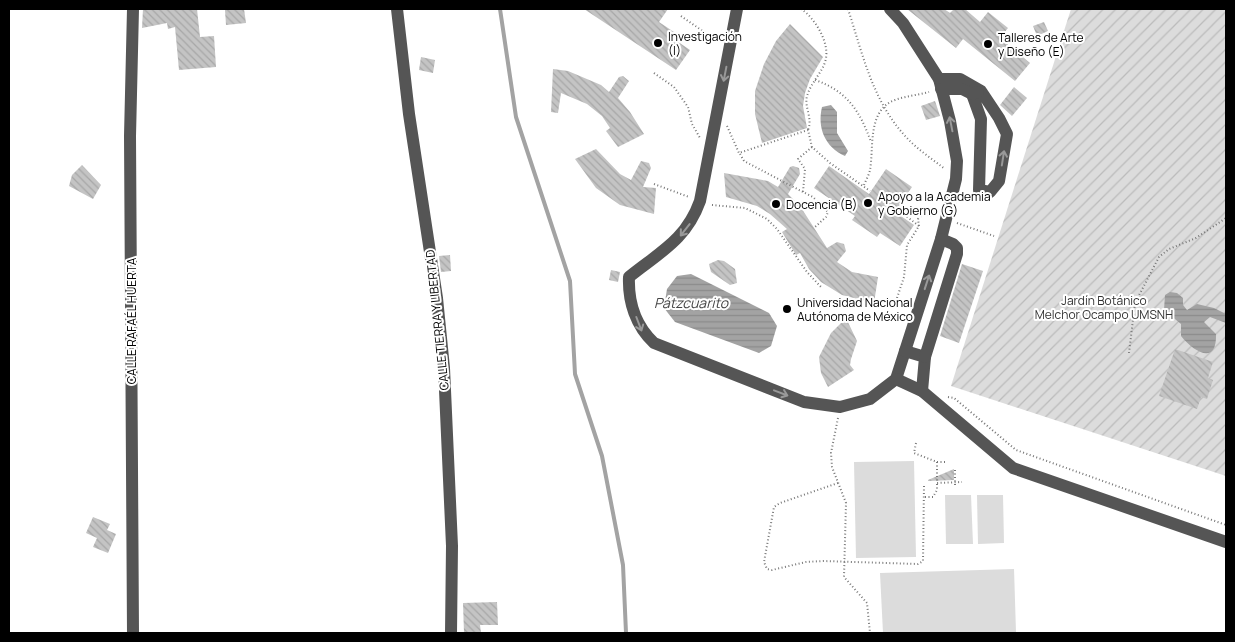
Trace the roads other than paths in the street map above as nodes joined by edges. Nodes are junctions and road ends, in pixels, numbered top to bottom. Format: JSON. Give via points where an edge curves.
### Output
{"nodes":[{"id":1,"x":133,"y":9,"type":"edge"},
{"id":2,"x":397,"y":9,"type":"edge"},
{"id":3,"x":737,"y":9,"type":"edge"},
{"id":4,"x":890,"y":9,"type":"edge"},
{"id":5,"x":940,"y":84,"type":"junction"},
{"id":6,"x":976,"y":92,"type":"junction"},
{"id":7,"x":941,"y":239,"type":"junction"},
{"id":8,"x":905,"y":351,"type":"junction"},
{"id":9,"x":925,"y":357,"type":"junction"},
{"id":10,"x":896,"y":379,"type":"junction"},
{"id":11,"x":925,"y":393,"type":"junction"},
{"id":12,"x":1226,"y":542,"type":"edge"},
{"id":13,"x":133,"y":633,"type":"edge"},
{"id":14,"x":451,"y":633,"type":"edge"}],
"edges":[{"from":1,"to":13,"type":"street","name":"CALLE RAFAÉL HUERTA","via":[[130,136]]},
{"from":2,"to":14,"type":"street","name":"CALLE TIERRA Y LIBERTAD","via":[[444,368],[452,546]]},
{"from":3,"to":10,"type":"street","one_way":true,"via":[[694,218],[674,244],[629,277],[628,293],[640,330],[654,343],[795,399],[840,407],[870,399]]},
{"from":4,"to":5,"type":"street","via":[[904,23]]},
{"from":5,"to":6,"type":"street"},
{"from":7,"to":5,"type":"street","one_way":true,"via":[[956,179],[956,161]]},
{"from":6,"to":6,"type":"street","one_way":true,"via":[[981,119],[979,190],[990,192],[999,181],[1006,134],[999,118]]},
{"from":8,"to":7,"type":"street","one_way":true},
{"from":7,"to":9,"type":"street","via":[[953,244],[957,254]]},
{"from":8,"to":9,"type":"street"},
{"from":8,"to":10,"type":"street"},
{"from":9,"to":11,"type":"street"},
{"from":10,"to":11,"type":"street"},
{"from":11,"to":12,"type":"street","via":[[1013,468]]}]}
